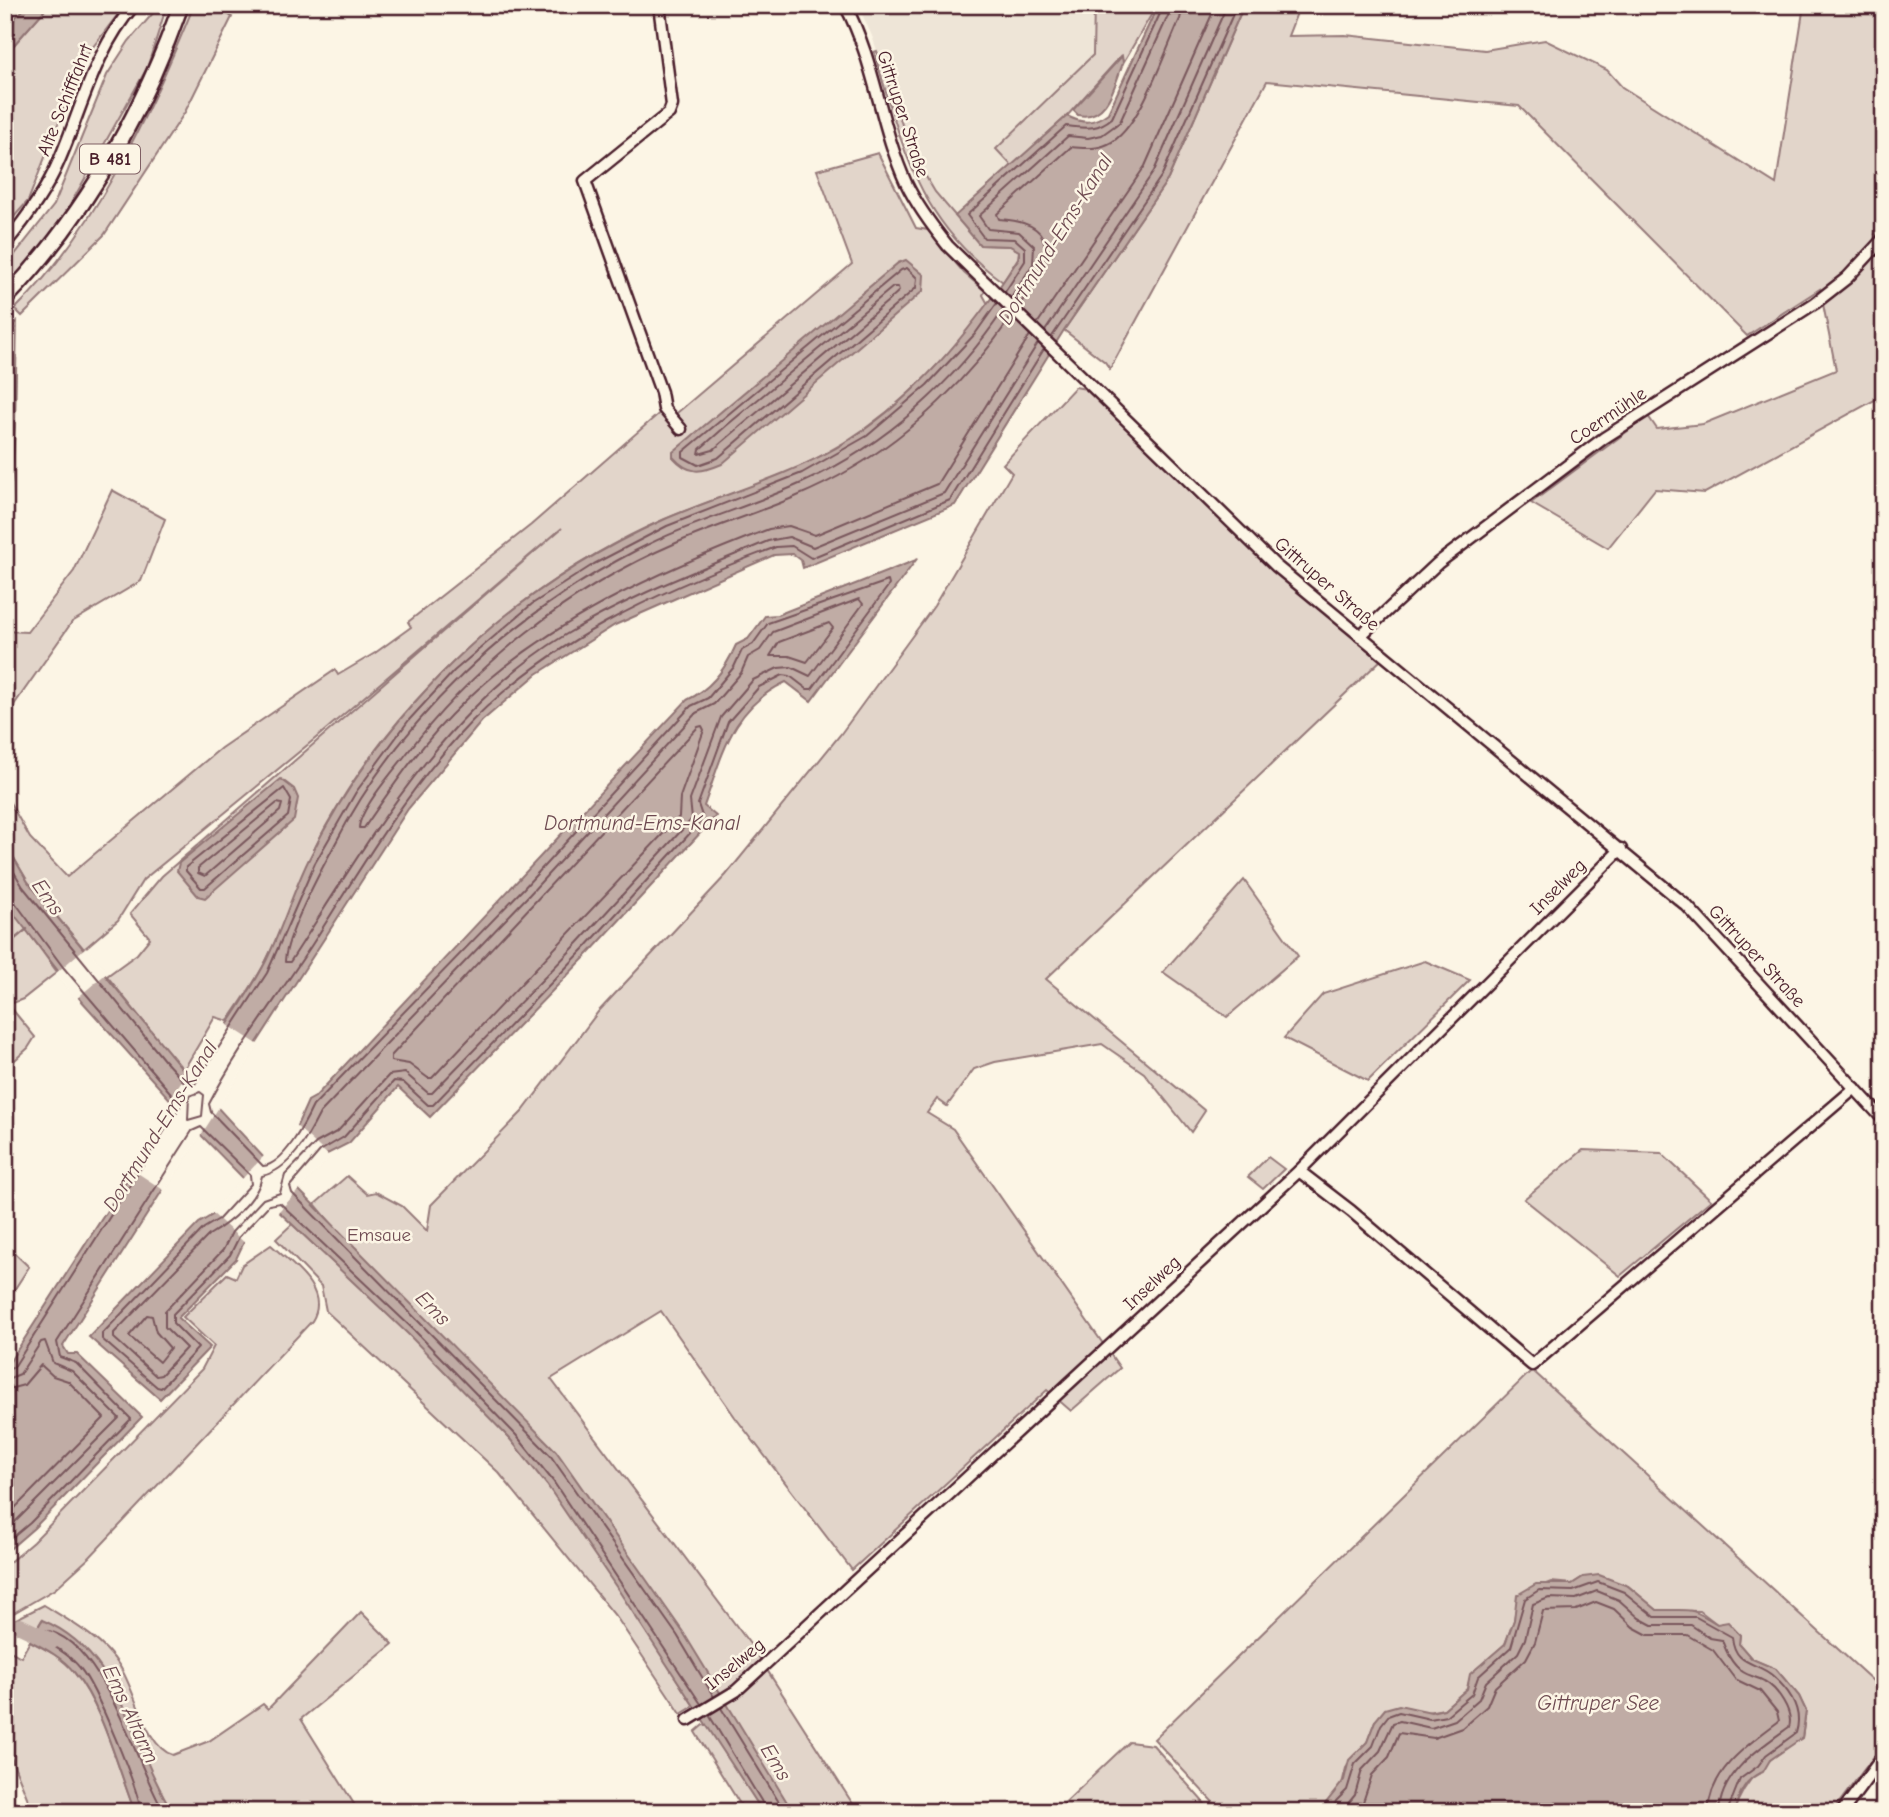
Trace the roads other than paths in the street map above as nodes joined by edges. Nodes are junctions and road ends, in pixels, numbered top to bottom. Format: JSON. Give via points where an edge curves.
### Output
{"nodes":[{"id":1,"x":134,"y":5,"type":"edge"},
{"id":2,"x":181,"y":5,"type":"edge"},
{"id":3,"x":659,"y":5,"type":"edge"},
{"id":4,"x":845,"y":5,"type":"edge"},
{"id":5,"x":1884,"y":238,"type":"edge"},
{"id":6,"x":5,"y":244,"type":"edge"},
{"id":7,"x":7,"y":297,"type":"edge"},
{"id":8,"x":681,"y":429,"type":"dead end"},
{"id":9,"x":1360,"y":636,"type":"junction"},
{"id":10,"x":1621,"y":849,"type":"junction"},
{"id":11,"x":1855,"y":1088,"type":"junction"},
{"id":12,"x":1884,"y":1120,"type":"edge"},
{"id":13,"x":1299,"y":1171,"type":"junction"},
{"id":14,"x":688,"y":1720,"type":"dead end"},
{"id":15,"x":1884,"y":1755,"type":"edge"},
{"id":16,"x":1842,"y":1812,"type":"edge"}],
"edges":[{"from":1,"to":6,"type":"street","name":"Alte Schifffahrt","via":[[99,58],[41,196]]},
{"from":2,"to":7,"type":"highway","number":"B 481","via":[[143,99],[99,178],[56,240]]},
{"from":3,"to":8,"type":"street","via":[[672,105],[669,113],[585,180],[664,409]]},
{"from":4,"to":9,"type":"street","name":"Gittruper Straße","via":[[906,182],[929,223],[1276,566]]},
{"from":5,"to":9,"type":"street","name":"Coermühle","via":[[1847,278],[1815,303],[1604,438],[1449,555]]},
{"from":9,"to":10,"type":"street","name":"Gittruper Straße"},
{"from":10,"to":11,"type":"street","name":"Gittruper Straße","via":[[1721,940]]},
{"from":10,"to":13,"type":"street","name":"Inselweg"},
{"from":11,"to":12,"type":"street","name":"Gittruper Straße"},
{"from":11,"to":13,"type":"street","via":[[1532,1366]]},
{"from":13,"to":14,"type":"street","name":"Inselweg","via":[[736,1690]]},
{"from":15,"to":16,"type":"street"}]}
